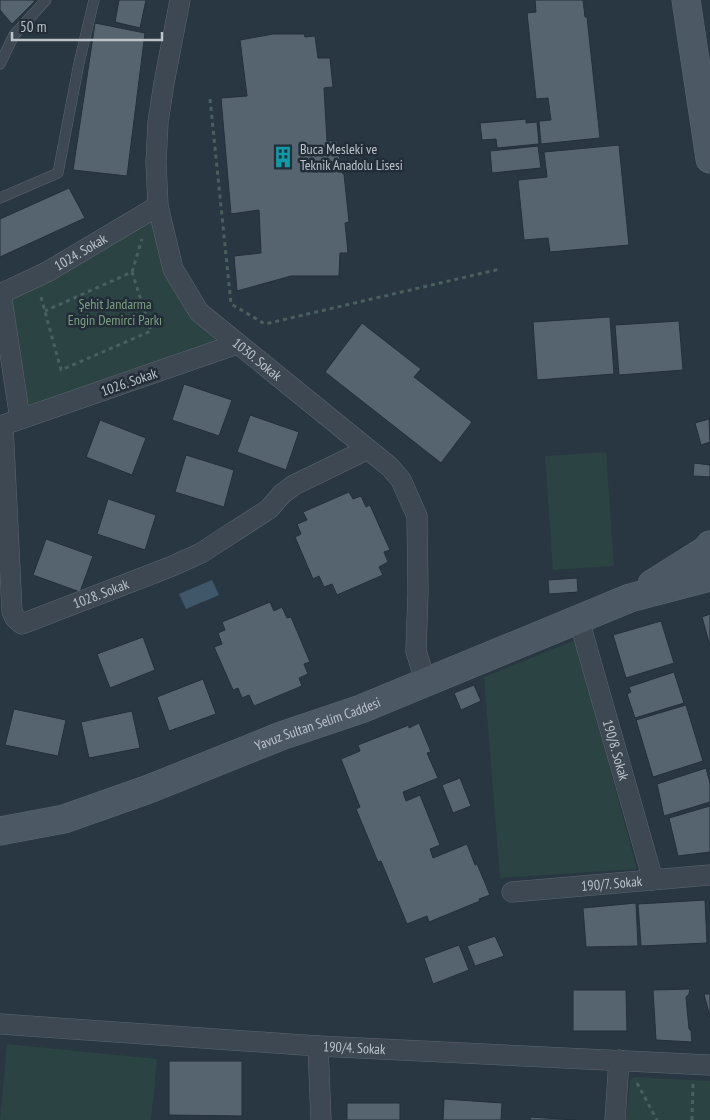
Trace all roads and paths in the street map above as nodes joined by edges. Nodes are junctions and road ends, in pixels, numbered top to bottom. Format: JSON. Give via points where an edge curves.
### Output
{"nodes":[{"id":1,"x":46,"y":0,"type":"edge"},
{"id":2,"x":94,"y":0,"type":"edge"},
{"id":3,"x":180,"y":0,"type":"edge"},
{"id":4,"x":686,"y":0,"type":"edge"},
{"id":5,"x":0,"y":64,"type":"edge"},
{"id":6,"x":210,"y":99,"type":"dead end"},
{"id":7,"x":710,"y":159,"type":"edge"},
{"id":8,"x":0,"y":198,"type":"edge"},
{"id":9,"x":158,"y":206,"type":"junction"},
{"id":10,"x":500,"y":269,"type":"dead end"},
{"id":11,"x":36,"y":277,"type":"junction"},
{"id":12,"x":1,"y":293,"type":"edge"},
{"id":13,"x":45,"y":311,"type":"junction"},
{"id":14,"x":237,"y":344,"type":"junction"},
{"id":15,"x":20,"y":419,"type":"junction"},
{"id":16,"x":368,"y":449,"type":"junction"},
{"id":17,"x":710,"y":545,"type":"edge"},
{"id":18,"x":710,"y":577,"type":"edge"},
{"id":19,"x":630,"y":598,"type":"junction"},
{"id":20,"x":579,"y":620,"type":"junction"},
{"id":21,"x":426,"y":683,"type":"junction"},
{"id":22,"x":0,"y":831,"type":"edge"},
{"id":23,"x":710,"y":874,"type":"edge"},
{"id":24,"x":653,"y":880,"type":"junction"},
{"id":25,"x":512,"y":892,"type":"dead end"},
{"id":26,"x":0,"y":1024,"type":"edge"},
{"id":27,"x":318,"y":1046,"type":"junction"},
{"id":28,"x":619,"y":1060,"type":"junction"},
{"id":29,"x":710,"y":1065,"type":"edge"},
{"id":30,"x":634,"y":1076,"type":"dead end"},
{"id":31,"x":693,"y":1080,"type":"dead end"},
{"id":32,"x":321,"y":1120,"type":"edge"},
{"id":33,"x":614,"y":1120,"type":"edge"},
{"id":34,"x":657,"y":1120,"type":"edge"},
{"id":35,"x":692,"y":1120,"type":"edge"}],
"edges":[{"from":1,"to":5,"type":"lane","via":[[14,35]]},
{"from":2,"to":8,"type":"lane","via":[[58,173]]},
{"from":3,"to":9,"type":"street","name":"1030. Sokak","via":[[158,122]]},
{"from":4,"to":7,"type":"main road"},
{"from":6,"to":10,"type":"path","via":[[231,304],[265,324]]},
{"from":9,"to":11,"type":"street","name":"1024. Sokak"},
{"from":9,"to":14,"type":"street","name":"1030. Sokak","via":[[173,269],[183,288],[198,312]]},
{"from":11,"to":12,"type":"street","name":"1024. Sokak"},
{"from":11,"to":13,"type":"path"},
{"from":12,"to":15,"type":"street","name":"1024. Sokak"},
{"from":13,"to":13,"type":"path","via":[[60,370],[151,331],[132,272]]},
{"from":14,"to":15,"type":"street","name":"1026. Sokak"},
{"from":14,"to":16,"type":"street","name":"1030. Sokak"},
{"from":15,"to":16,"type":"street","name":"1028. Sokak","via":[[3,426],[12,611],[22,624],[201,553],[269,509],[294,485]]},
{"from":16,"to":21,"type":"street","name":"1030. Sokak","via":[[401,480],[417,516],[416,651]]},
{"from":17,"to":19,"type":"main road","name":"Yavuz Sultan Selim Caddesi"},
{"from":18,"to":19,"type":"main road","name":"Yavuz Sultan Selim Caddesi"},
{"from":19,"to":20,"type":"main road","name":"Yavuz Sultan Selim Caddesi"},
{"from":20,"to":21,"type":"main road","name":"Yavuz Sultan Selim Caddesi"},
{"from":20,"to":24,"type":"street","name":"190/8. Sokak"},
{"from":21,"to":22,"type":"main road","name":"Yavuz Sultan Selim Caddesi","via":[[72,816]]},
{"from":23,"to":24,"type":"street","name":"190/7. Sokak"},
{"from":24,"to":25,"type":"street","name":"190/7. Sokak"},
{"from":26,"to":27,"type":"street","name":"190/4. Sokak"},
{"from":27,"to":28,"type":"street","name":"190/4. Sokak"},
{"from":27,"to":32,"type":"street"},
{"from":28,"to":29,"type":"street","name":"190/4. Sokak"},
{"from":28,"to":33,"type":"street"},
{"from":30,"to":34,"type":"path"},
{"from":31,"to":35,"type":"path"}]}
